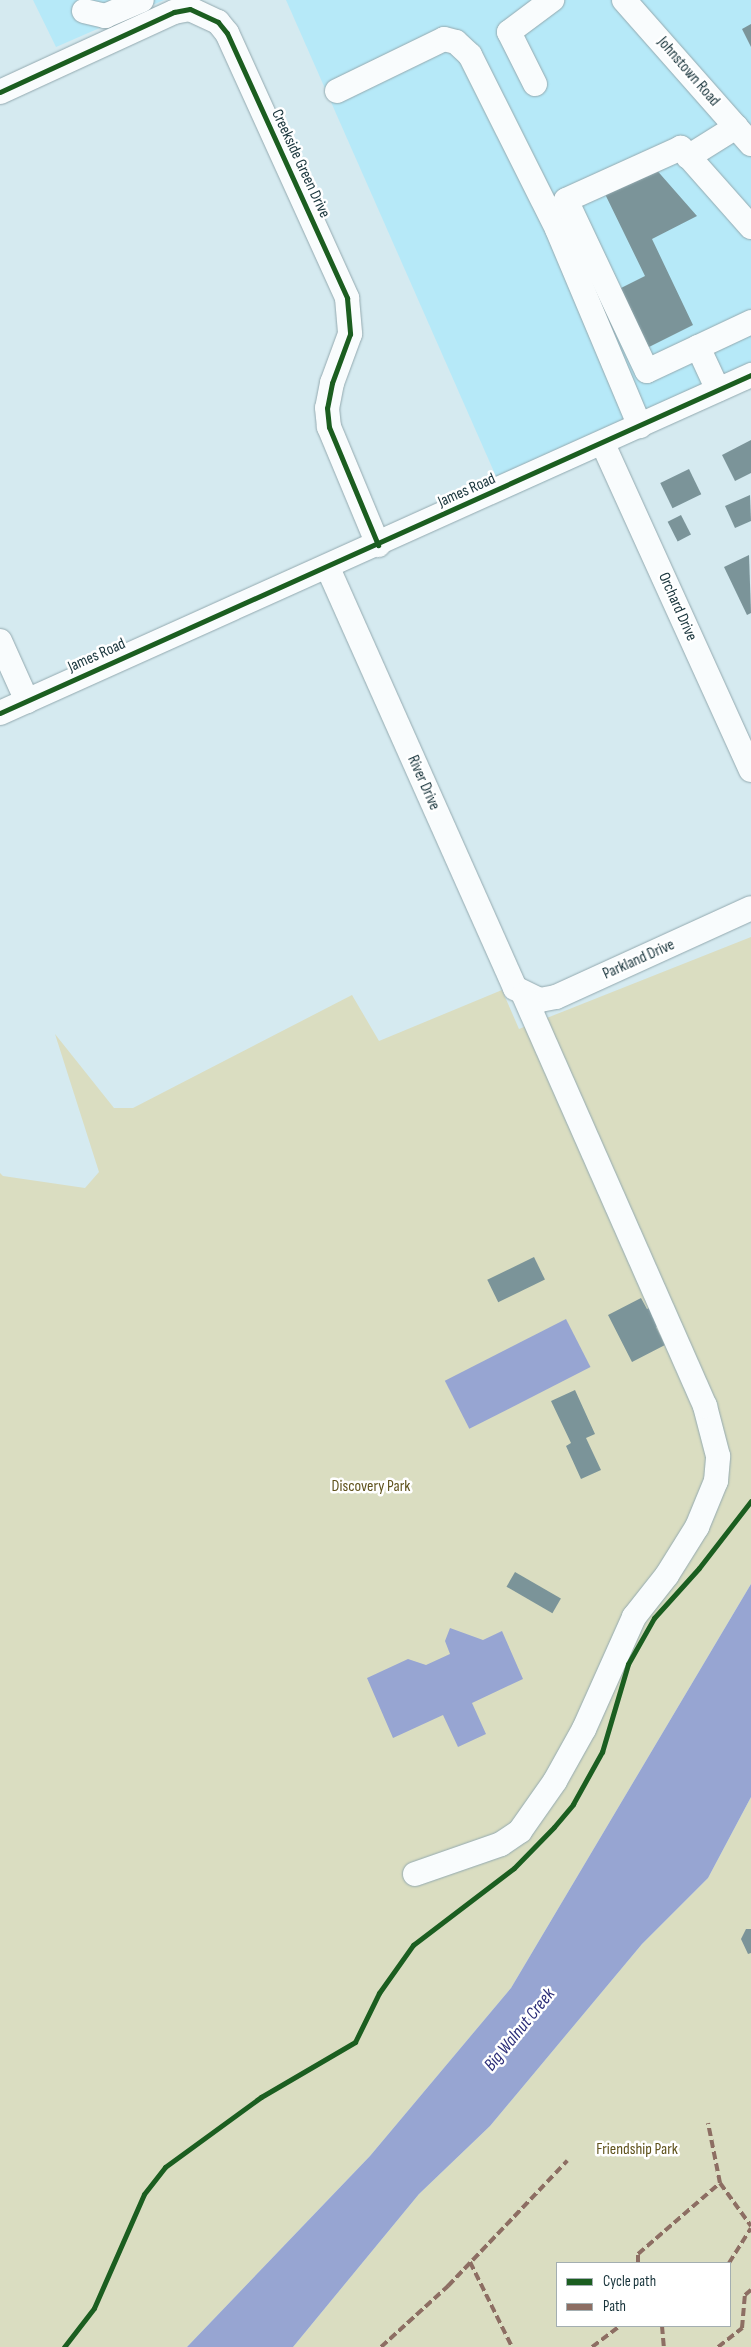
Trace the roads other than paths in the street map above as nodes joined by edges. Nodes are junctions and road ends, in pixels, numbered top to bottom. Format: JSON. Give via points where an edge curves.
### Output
{"nodes":[{"id":1,"x":142,"y":0,"type":"edge"},
{"id":2,"x":552,"y":0,"type":"edge"},
{"id":3,"x":624,"y":0,"type":"edge"},
{"id":4,"x":84,"y":11,"type":"dead end"},
{"id":5,"x":535,"y":84,"type":"dead end"},
{"id":6,"x":337,"y":91,"type":"dead end"},
{"id":7,"x":0,"y":92,"type":"edge"},
{"id":8,"x":743,"y":135,"type":"edge"},
{"id":9,"x":688,"y":157,"type":"junction"},
{"id":10,"x":751,"y":227,"type":"edge"},
{"id":11,"x":751,"y":322,"type":"edge"},
{"id":12,"x":698,"y":347,"type":"junction"},
{"id":13,"x":751,"y":375,"type":"edge"},
{"id":14,"x":718,"y":390,"type":"junction"},
{"id":15,"x":640,"y":426,"type":"junction"},
{"id":16,"x":603,"y":444,"type":"junction"},
{"id":17,"x":378,"y":545,"type":"junction"},
{"id":18,"x":328,"y":568,"type":"junction"},
{"id":19,"x":0,"y":641,"type":"edge"},
{"id":20,"x":26,"y":701,"type":"junction"},
{"id":21,"x":0,"y":713,"type":"edge"},
{"id":22,"x":751,"y":770,"type":"edge"},
{"id":23,"x":751,"y":908,"type":"edge"},
{"id":24,"x":524,"y":995,"type":"junction"},
{"id":25,"x":415,"y":1874,"type":"dead end"}],
"edges":[{"from":1,"to":4,"type":"street","via":[[105,16]]},
{"from":2,"to":5,"type":"street","via":[[509,32]]},
{"from":3,"to":8,"type":"street","name":"Johnstown Road"},
{"from":6,"to":15,"type":"street","via":[[444,39],[456,42],[470,55],[557,229]]},
{"from":7,"to":17,"type":"street","name":"Creekside Green Drive","via":[[174,12],[190,9],[218,22],[227,34],[347,298],[350,334],[332,383],[327,408],[329,427]]},
{"from":8,"to":9,"type":"street"},
{"from":9,"to":10,"type":"street"},
{"from":9,"to":12,"type":"street","via":[[681,148],[566,200],[647,371]]},
{"from":11,"to":12,"type":"street"},
{"from":12,"to":14,"type":"street"},
{"from":13,"to":14,"type":"street","name":"James Road"},
{"from":14,"to":15,"type":"street","name":"James Road"},
{"from":15,"to":16,"type":"street","name":"James Road"},
{"from":16,"to":17,"type":"street","name":"James Road"},
{"from":16,"to":22,"type":"street","name":"Orchard Drive"},
{"from":17,"to":18,"type":"street","name":"James Road"},
{"from":18,"to":20,"type":"street","name":"James Road"},
{"from":18,"to":24,"type":"street","name":"River Drive","via":[[510,978]]},
{"from":19,"to":20,"type":"street"},
{"from":20,"to":21,"type":"street","name":"James Road"},
{"from":23,"to":24,"type":"street","name":"Parkland Drive","via":[[556,997],[540,1000]]},
{"from":24,"to":25,"type":"street","name":"River Drive","via":[[705,1406],[718,1456],[716,1481],[697,1528],[667,1575],[634,1617],[584,1729],[525,1825],[501,1844]]}]}
